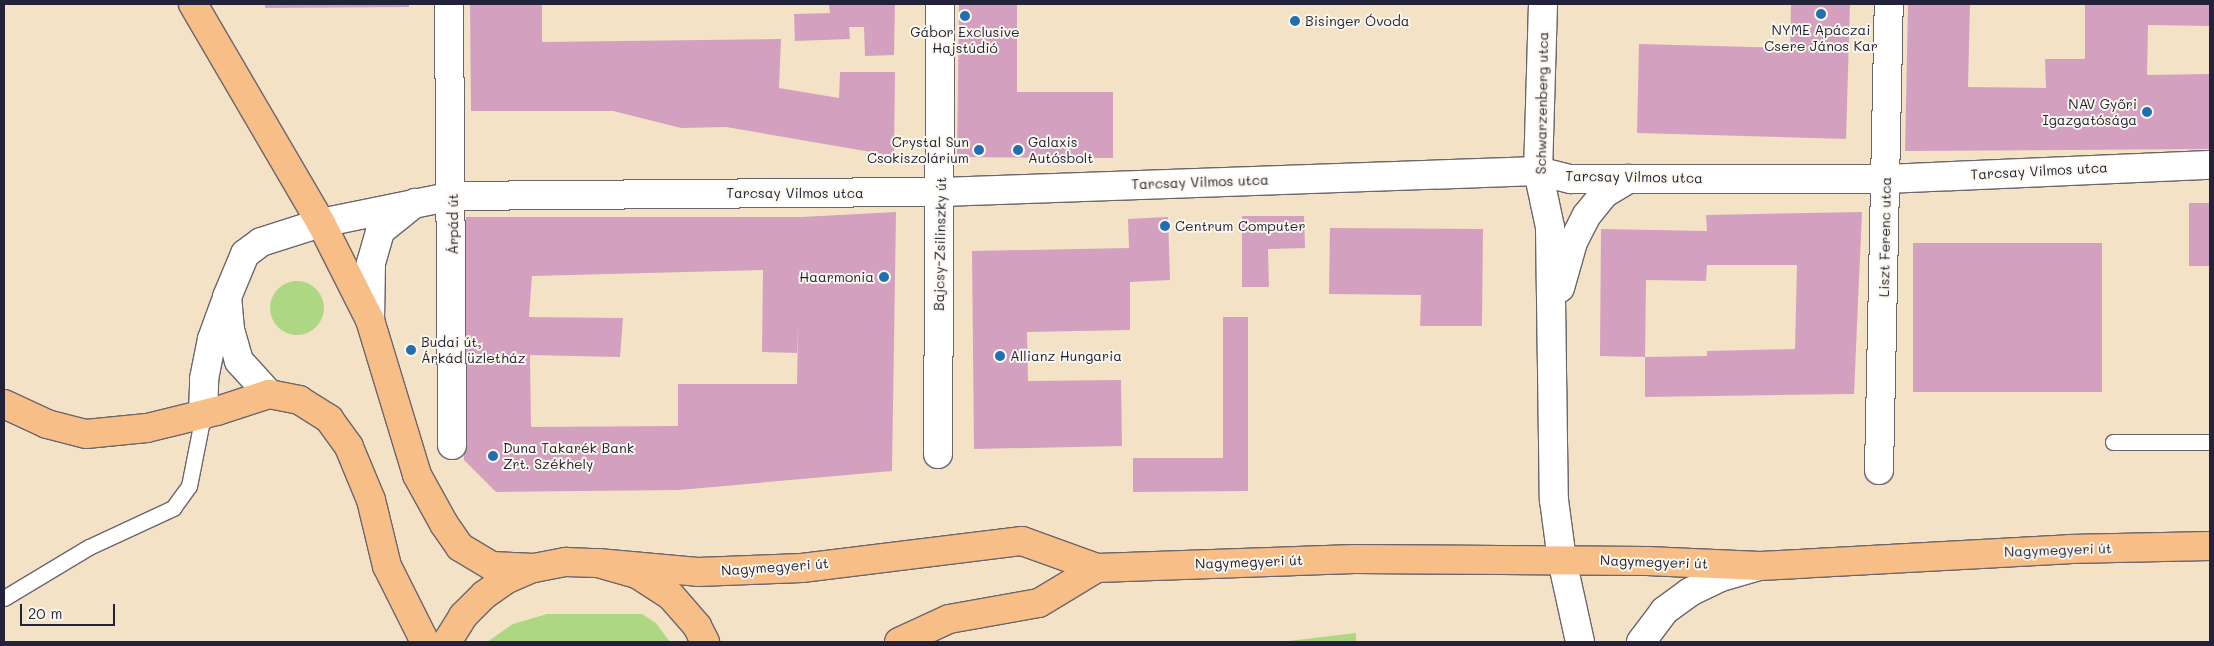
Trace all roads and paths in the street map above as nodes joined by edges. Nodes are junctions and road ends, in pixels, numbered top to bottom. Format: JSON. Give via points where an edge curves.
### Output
{"nodes":[{"id":1,"x":193,"y":4,"type":"edge"},
{"id":2,"x":449,"y":4,"type":"edge"},
{"id":3,"x":940,"y":4,"type":"edge"},
{"id":4,"x":1543,"y":4,"type":"edge"},
{"id":5,"x":1889,"y":4,"type":"edge"},
{"id":6,"x":2210,"y":165,"type":"edge"},
{"id":7,"x":1538,"y":170,"type":"junction"},
{"id":8,"x":1628,"y":179,"type":"junction"},
{"id":9,"x":1886,"y":179,"type":"junction"},
{"id":10,"x":941,"y":192,"type":"junction"},
{"id":11,"x":453,"y":196,"type":"junction"},
{"id":12,"x":416,"y":202,"type":"junction"},
{"id":13,"x":320,"y":223,"type":"junction"},
{"id":14,"x":227,"y":297,"type":"junction"},
{"id":15,"x":370,"y":320,"type":"junction"},
{"id":16,"x":1550,"y":351,"type":"junction"},
{"id":17,"x":269,"y":394,"type":"junction"},
{"id":18,"x":4,"y":404,"type":"edge"},
{"id":19,"x":203,"y":415,"type":"junction"},
{"id":20,"x":2113,"y":442,"type":"dead end"},
{"id":21,"x":2210,"y":442,"type":"edge"},
{"id":22,"x":452,"y":445,"type":"dead end"},
{"id":23,"x":938,"y":454,"type":"dead end"},
{"id":24,"x":1879,"y":470,"type":"dead end"},
{"id":25,"x":2210,"y":546,"type":"edge"},
{"id":26,"x":1562,"y":560,"type":"junction"},
{"id":27,"x":598,"y":563,"type":"junction"},
{"id":28,"x":1760,"y":566,"type":"junction"},
{"id":29,"x":534,"y":568,"type":"junction"},
{"id":30,"x":1097,"y":568,"type":"junction"},
{"id":31,"x":4,"y":598,"type":"edge"},
{"id":32,"x":425,"y":642,"type":"edge"},
{"id":33,"x":447,"y":642,"type":"edge"},
{"id":34,"x":705,"y":642,"type":"edge"},
{"id":35,"x":898,"y":642,"type":"edge"},
{"id":36,"x":1580,"y":642,"type":"edge"},
{"id":37,"x":1641,"y":642,"type":"edge"}],
"edges":[{"from":1,"to":13,"type":"main road"},
{"from":2,"to":11,"type":"street","name":"Árpád út"},
{"from":3,"to":10,"type":"street","name":"Bajcsy-Zsilinszky út"},
{"from":4,"to":7,"type":"street","name":"Schwarzenberg utca"},
{"from":5,"to":9,"type":"street","name":"Liszt Ferenc utca"},
{"from":6,"to":9,"type":"street","name":"Tarcsay Vilmos utca"},
{"from":7,"to":8,"type":"street","name":"Tarcsay Vilmos utca","via":[[1572,179]]},
{"from":7,"to":10,"type":"street","name":"Tarcsay Vilmos utca"},
{"from":7,"to":16,"type":"street","name":"Schwarzenberg utca","via":[[1550,227]]},
{"from":8,"to":9,"type":"street","name":"Tarcsay Vilmos utca"},
{"from":8,"to":16,"type":"street","name":"Schwarzenberg utca","via":[[1596,204],[1573,242],[1557,303]]},
{"from":9,"to":24,"type":"street","name":"Liszt Ferenc utca"},
{"from":10,"to":11,"type":"street","name":"Tarcsay Vilmos utca"},
{"from":10,"to":23,"type":"street","name":"Bajcsy-Zsilinszky út"},
{"from":11,"to":12,"type":"street","name":"Tarcsay Vilmos utca"},
{"from":11,"to":22,"type":"street","name":"Árpád út"},
{"from":12,"to":13,"type":"street","name":"Tarcsay Vilmos utca"},
{"from":12,"to":15,"type":"street","via":[[380,231],[371,263]]},
{"from":13,"to":14,"type":"street","name":"Tarcsay Vilmos utca","via":[[261,242],[245,254]]},
{"from":13,"to":15,"type":"main road"},
{"from":14,"to":17,"type":"street","name":"Tarcsay Vilmos utca","via":[[230,330],[239,361]]},
{"from":14,"to":19,"type":"street","name":"Tarcsay Vilmos utca","via":[[212,340],[204,379]]},
{"from":15,"to":29,"type":"main road","via":[[417,475],[444,524],[460,547],[492,566]]},
{"from":16,"to":26,"type":"street","name":"Schwarzenberg utca","via":[[1554,500]]},
{"from":17,"to":19,"type":"main road"},
{"from":17,"to":32,"type":"main road","via":[[299,400],[329,418],[349,446],[371,500],[386,566]]},
{"from":18,"to":19,"type":"main road","via":[[46,424],[86,434],[147,428]]},
{"from":19,"to":31,"type":"lane","via":[[190,486],[173,508],[89,547]]},
{"from":20,"to":21,"type":"lane"},
{"from":25,"to":28,"type":"main road","name":"Nagymegyeri út","via":[[2068,549]]},
{"from":26,"to":28,"type":"main road","name":"Nagymegyeri út"},
{"from":26,"to":30,"type":"main road","name":"Nagymegyeri út","via":[[1346,559]]},
{"from":26,"to":36,"type":"street","name":"Schwarzenberg utca"},
{"from":27,"to":29,"type":"main road","via":[[566,562]]},
{"from":27,"to":30,"type":"main road","name":"Nagymegyeri út","via":[[698,572],[802,568],[1022,541]]},
{"from":27,"to":34,"type":"main road","via":[[636,574],[671,596],[697,626]]},
{"from":28,"to":37,"type":"street","via":[[1721,577],[1690,592],[1664,611]]},
{"from":29,"to":33,"type":"main road","via":[[507,579],[484,595],[463,616]]},
{"from":30,"to":35,"type":"main road","name":"Nagymegyeri út","via":[[1039,603],[949,619]]}]}
